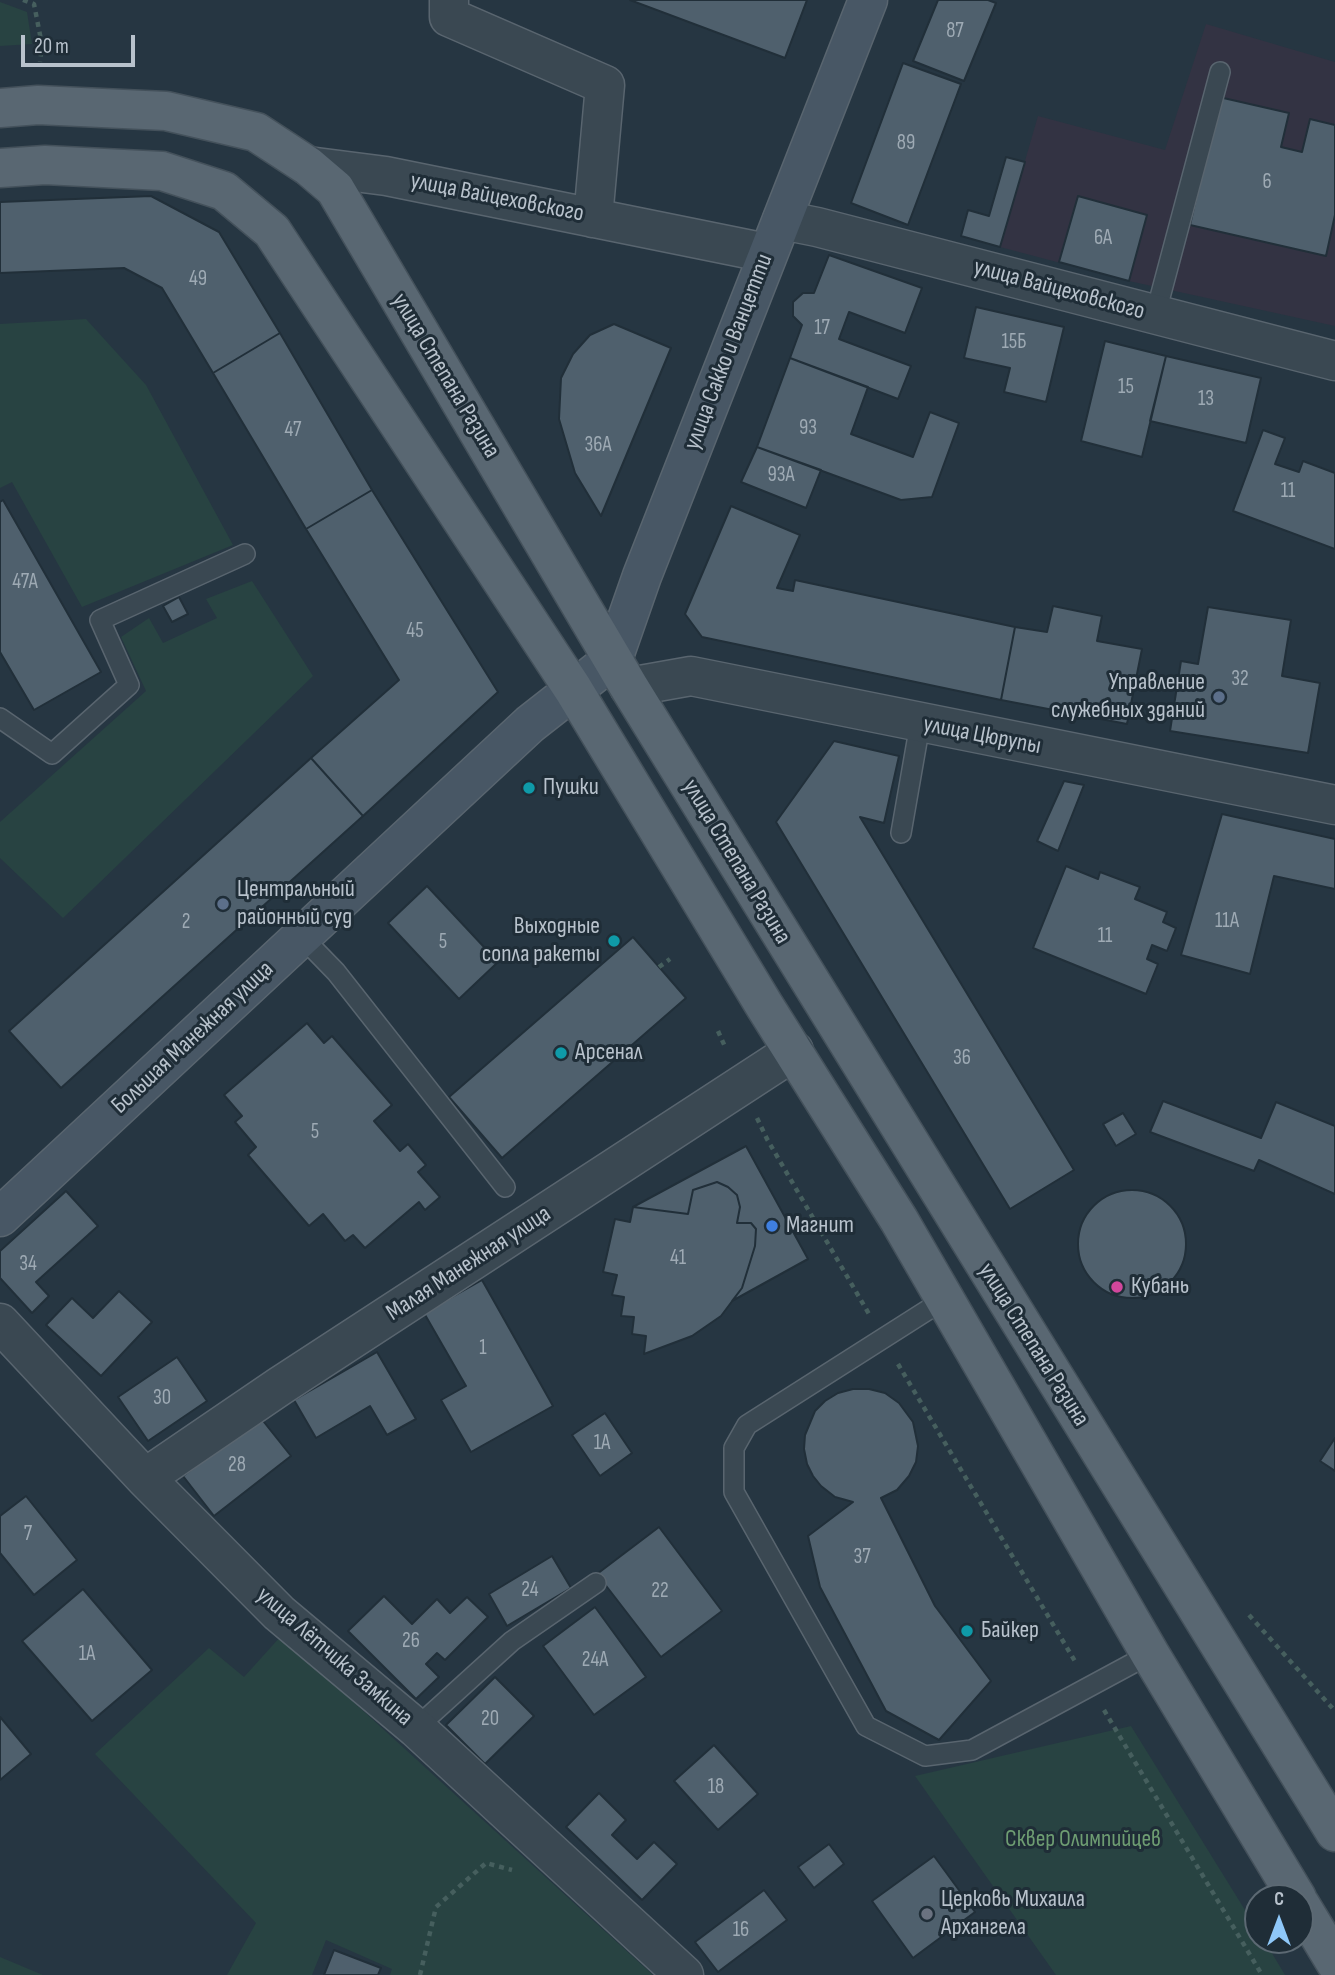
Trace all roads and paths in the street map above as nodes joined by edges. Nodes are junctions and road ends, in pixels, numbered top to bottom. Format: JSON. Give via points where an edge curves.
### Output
{"nodes":[{"id":1,"x":23,"y":0,"type":"edge"},
{"id":2,"x":449,"y":0,"type":"edge"},
{"id":3,"x":868,"y":0,"type":"edge"},
{"id":4,"x":40,"y":62,"type":"dead end"},
{"id":5,"x":1220,"y":72,"type":"dead end"},
{"id":6,"x":0,"y":108,"type":"edge"},
{"id":7,"x":308,"y":166,"type":"junction"},
{"id":8,"x":0,"y":168,"type":"edge"},
{"id":9,"x":593,"y":218,"type":"junction"},
{"id":10,"x":775,"y":237,"type":"junction"},
{"id":11,"x":1155,"y":316,"type":"junction"},
{"id":12,"x":1335,"y":361,"type":"edge"},
{"id":13,"x":246,"y":554,"type":"dead end"},
{"id":14,"x":621,"y":673,"type":"junction"},
{"id":15,"x":573,"y":689,"type":"junction"},
{"id":16,"x":0,"y":718,"type":"edge"},
{"id":17,"x":920,"y":724,"type":"junction"},
{"id":18,"x":1335,"y":805,"type":"edge"},
{"id":19,"x":901,"y":833,"type":"dead end"},
{"id":20,"x":302,"y":937,"type":"junction"},
{"id":21,"x":670,"y":959,"type":"dead end"},
{"id":22,"x":659,"y":967,"type":"dead end"},
{"id":23,"x":718,"y":1031,"type":"dead end"},
{"id":24,"x":794,"y":1051,"type":"junction"},
{"id":25,"x":742,"y":1086,"type":"junction"},
{"id":26,"x":506,"y":1187,"type":"dead end"},
{"id":27,"x":0,"y":1217,"type":"edge"},
{"id":28,"x":945,"y":1299,"type":"junction"},
{"id":29,"x":0,"y":1323,"type":"edge"},
{"id":30,"x":884,"y":1340,"type":"junction"},
{"id":31,"x":145,"y":1478,"type":"junction"},
{"id":32,"x":596,"y":1583,"type":"dead end"},
{"id":33,"x":1248,"y":1613,"type":"dead end"},
{"id":34,"x":1150,"y":1654,"type":"junction"},
{"id":35,"x":1090,"y":1687,"type":"junction"},
{"id":36,"x":1335,"y":1711,"type":"edge"},
{"id":37,"x":416,"y":1728,"type":"junction"},
{"id":38,"x":1335,"y":1832,"type":"edge"},
{"id":39,"x":525,"y":1874,"type":"dead end"},
{"id":40,"x":1289,"y":1884,"type":"edge"},
{"id":41,"x":1314,"y":1927,"type":"edge"},
{"id":42,"x":1335,"y":1962,"type":"edge"},
{"id":43,"x":419,"y":1975,"type":"edge"},
{"id":44,"x":684,"y":1975,"type":"edge"},
{"id":45,"x":1262,"y":1975,"type":"edge"}],
"edges":[{"from":1,"to":4,"type":"path","via":[[34,4],[42,45]]},
{"from":2,"to":9,"type":"street","via":[[449,17],[605,85]]},
{"from":3,"to":10,"type":"street","name":"улица Сакко и Ванцетти"},
{"from":5,"to":11,"type":"lane"},
{"from":6,"to":7,"type":"main road","name":"улица Степана Разина","via":[[38,105],[166,111],[256,132]]},
{"from":7,"to":9,"type":"street","name":"улица Вайцеховского","via":[[386,176]]},
{"from":7,"to":14,"type":"main road","name":"улица Степана Разина","via":[[335,189]]},
{"from":8,"to":15,"type":"main road","name":"улица Степана Разина","via":[[45,165],[162,171],[223,191],[272,231]]},
{"from":9,"to":10,"type":"street","name":"улица Вайцеховского"},
{"from":10,"to":11,"type":"street","name":"улица Вайцеховского","via":[[817,227]]},
{"from":10,"to":14,"type":"street","name":"улица Сакко и Ванцетти","via":[[647,563]]},
{"from":11,"to":12,"type":"street","name":"улица Вайцеховского"},
{"from":13,"to":16,"type":"lane","via":[[100,620],[129,685],[52,754]]},
{"from":14,"to":15,"type":"street"},
{"from":14,"to":17,"type":"street","name":"улица Цюрупы","via":[[691,676]]},
{"from":14,"to":38,"type":"main road","name":"улица Степана Разина"},
{"from":15,"to":20,"type":"street","name":"Большая Манежная улица"},
{"from":15,"to":24,"type":"main road","name":"улица Степана Разина"},
{"from":17,"to":18,"type":"street","name":"улица Цюрупы"},
{"from":17,"to":19,"type":"lane"},
{"from":20,"to":26,"type":"lane","via":[[336,972]]},
{"from":20,"to":27,"type":"street","name":"Большая Манежная улица"},
{"from":21,"to":22,"type":"path"},
{"from":23,"to":25,"type":"path"},
{"from":24,"to":25,"type":"street","name":"Малая Манежная улица"},
{"from":24,"to":28,"type":"main road","name":"улица Степана Разина"},
{"from":25,"to":30,"type":"path","via":[[767,1139]]},
{"from":25,"to":31,"type":"street","name":"Малая Манежная улица"},
{"from":28,"to":30,"type":"lane"},
{"from":28,"to":34,"type":"main road","name":"улица Степана Разина"},
{"from":29,"to":31,"type":"street","name":"улица Лётчика Замкина"},
{"from":30,"to":35,"type":"path"},
{"from":30,"to":35,"type":"lane","via":[[747,1425],[734,1448],[734,1492],[866,1727],[925,1756],[972,1750]]},
{"from":31,"to":37,"type":"street","name":"улица Лётчика Замкина","via":[[279,1613]]},
{"from":32,"to":37,"type":"lane","via":[[512,1641]]},
{"from":33,"to":36,"type":"path"},
{"from":34,"to":35,"type":"lane"},
{"from":34,"to":40,"type":"main road","name":"улица Степана Разина"},
{"from":35,"to":45,"type":"path"},
{"from":37,"to":44,"type":"street","name":"улица Лётчика Замкина"},
{"from":39,"to":43,"type":"path","via":[[486,1863],[436,1907]]},
{"from":41,"to":42,"type":"main road"}]}
